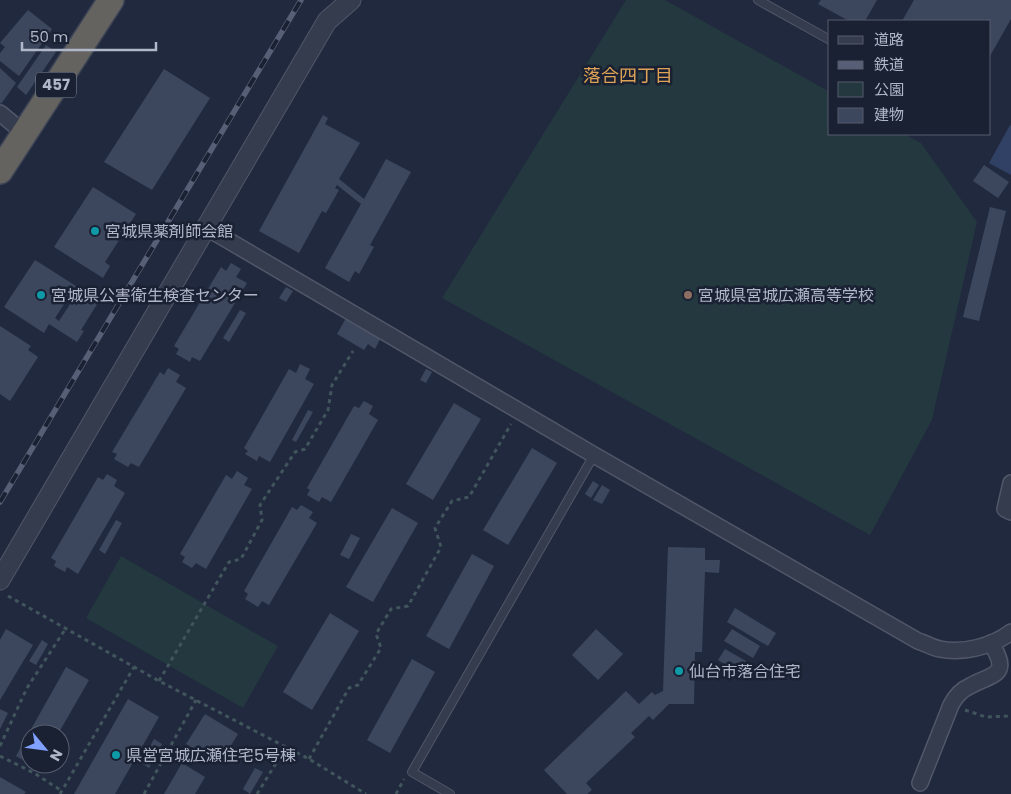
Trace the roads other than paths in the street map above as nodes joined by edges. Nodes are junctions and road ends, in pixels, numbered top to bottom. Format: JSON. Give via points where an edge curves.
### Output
{"nodes":[{"id":1,"x":111,"y":0,"type":"edge"},
{"id":2,"x":351,"y":0,"type":"edge"},
{"id":3,"x":758,"y":0,"type":"edge"},
{"id":4,"x":828,"y":39,"type":"edge"},
{"id":5,"x":0,"y":113,"type":"edge"},
{"id":6,"x":24,"y":133,"type":"junction"},
{"id":7,"x":0,"y":171,"type":"edge"},
{"id":8,"x":207,"y":228,"type":"junction"},
{"id":9,"x":594,"y":455,"type":"junction"},
{"id":10,"x":1011,"y":483,"type":"edge"},
{"id":11,"x":1011,"y":512,"type":"edge"},
{"id":12,"x":2,"y":586,"type":"edge"},
{"id":13,"x":1011,"y":632,"type":"edge"},
{"id":14,"x":991,"y":643,"type":"junction"},
{"id":15,"x":920,"y":783,"type":"dead end"},
{"id":16,"x":450,"y":794,"type":"edge"}],
"edges":[{"from":1,"to":6,"type":"highway","number":"457"},
{"from":2,"to":8,"type":"street","via":[[327,21]]},
{"from":3,"to":4,"type":"lane"},
{"from":5,"to":6,"type":"street"},
{"from":6,"to":7,"type":"highway","number":"457"},
{"from":8,"to":9,"type":"street"},
{"from":8,"to":12,"type":"street"},
{"from":9,"to":14,"type":"street","via":[[918,641],[940,649],[965,649]]},
{"from":9,"to":16,"type":"lane","via":[[412,772]]},
{"from":10,"to":11,"type":"street","via":[[1005,509]]},
{"from":13,"to":14,"type":"street"},
{"from":14,"to":15,"type":"street","via":[[1001,657],[1003,665],[1000,672],[969,686],[956,696]]}]}
